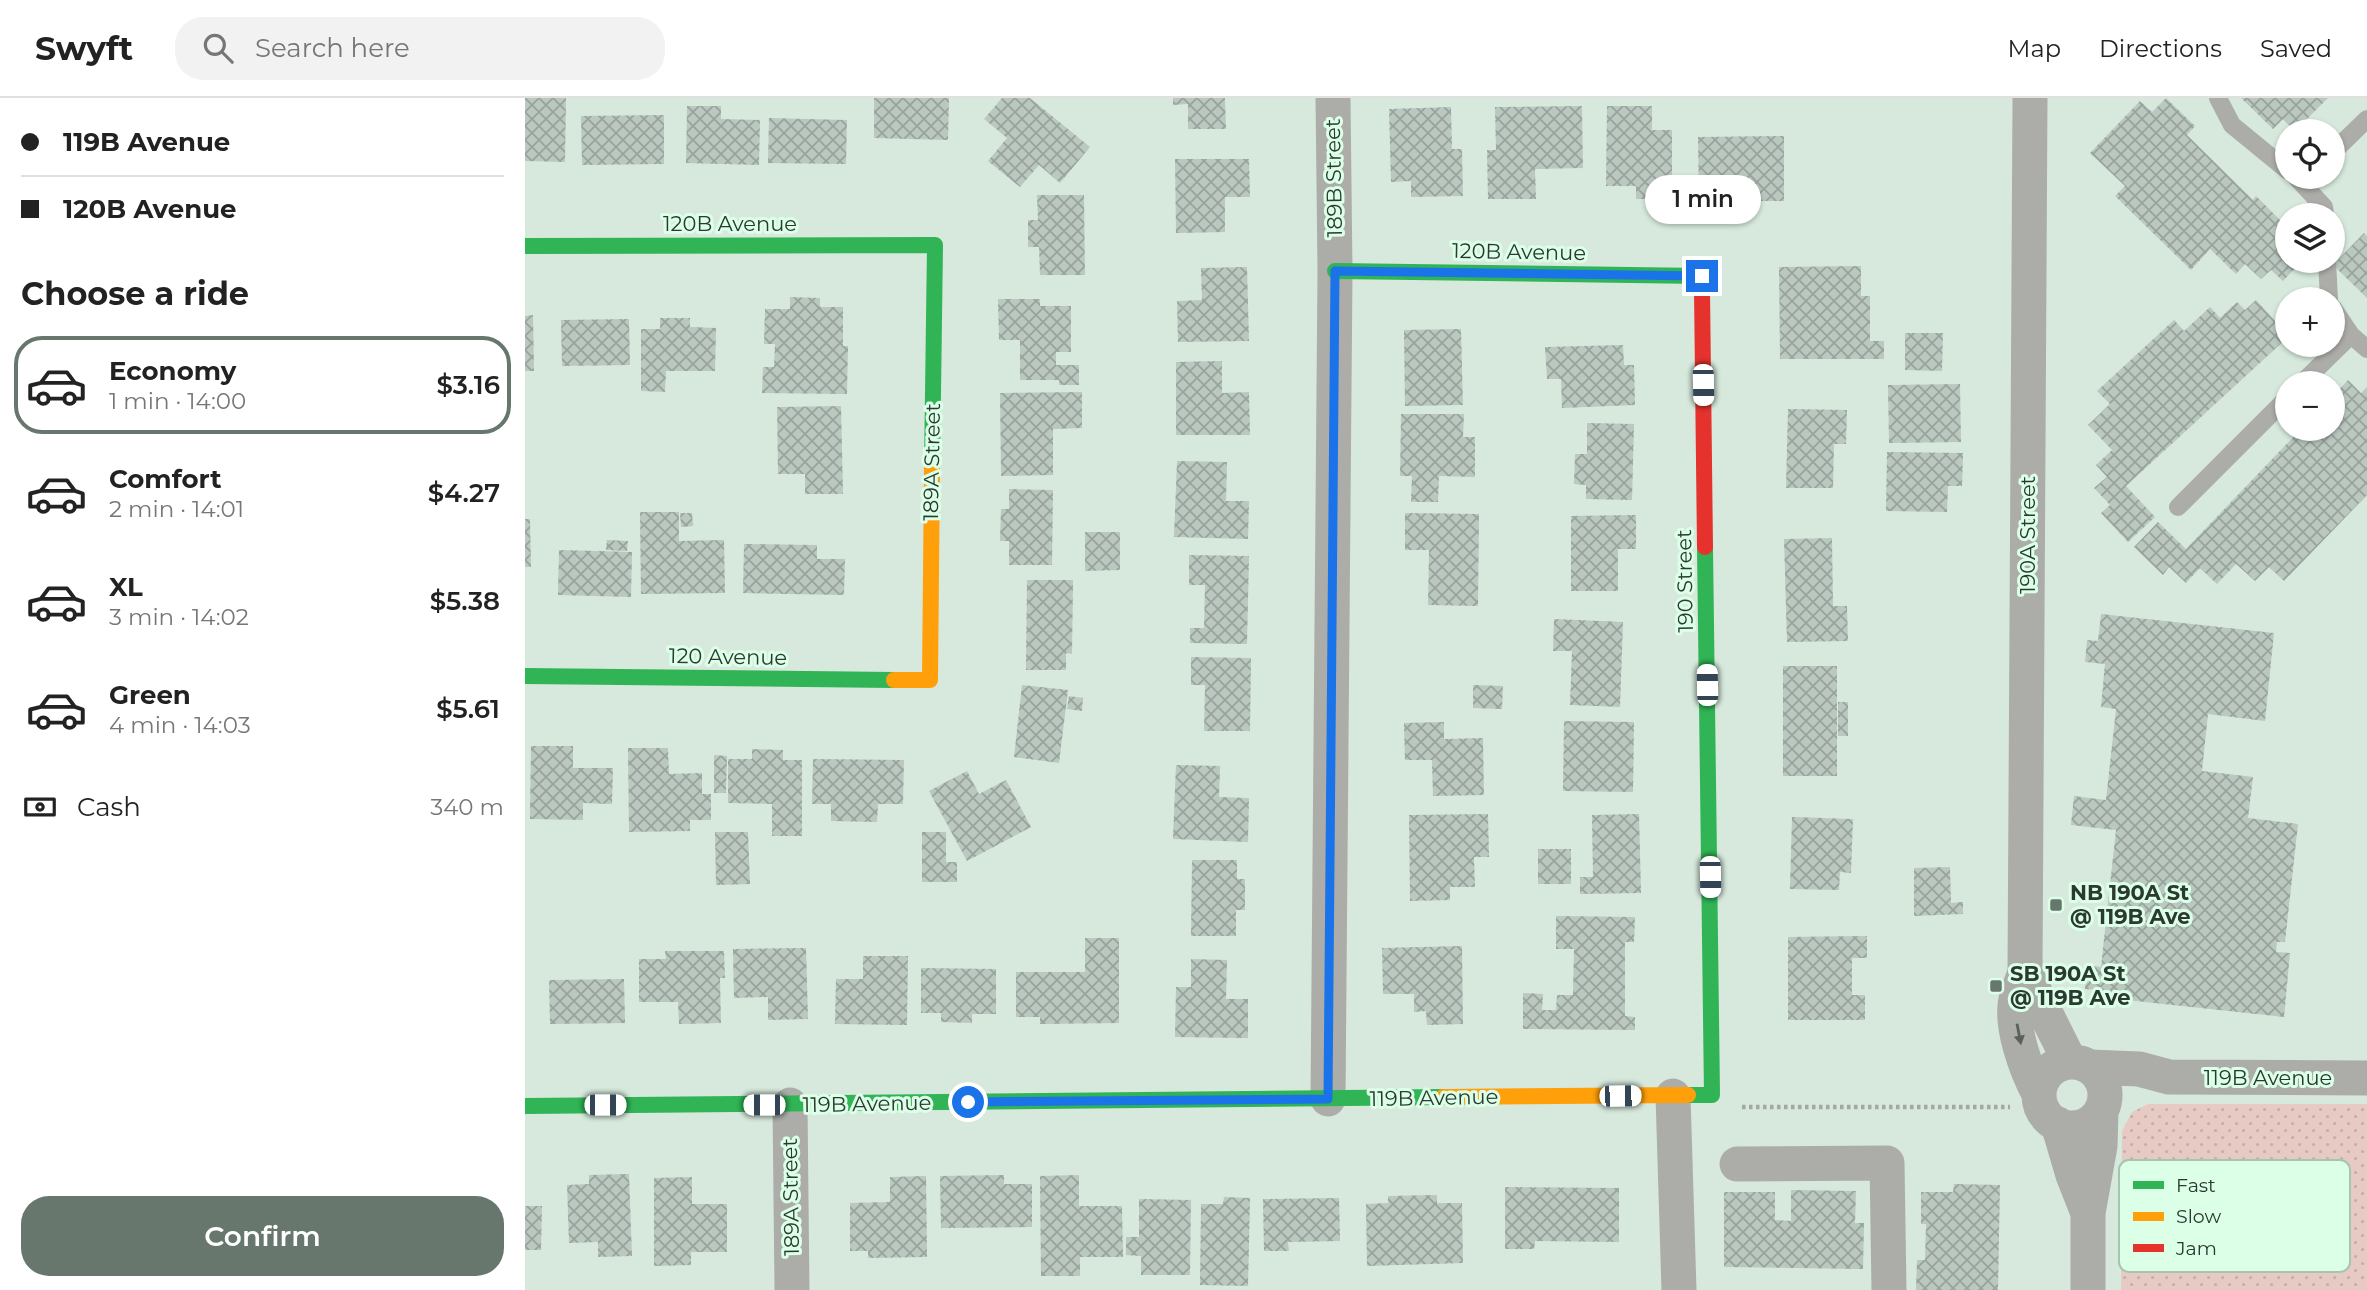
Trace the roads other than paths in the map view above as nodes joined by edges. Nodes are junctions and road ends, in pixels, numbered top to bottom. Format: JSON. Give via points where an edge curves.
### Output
{"nodes":[{"id":1,"x":1333,"y":98,"type":"edge"},
{"id":2,"x":2030,"y":98,"type":"edge"},
{"id":3,"x":2218,"y":98,"type":"edge"},
{"id":4,"x":2367,"y":119,"type":"edge"},
{"id":5,"x":2345,"y":140,"type":"edge"},
{"id":6,"x":2275,"y":160,"type":"edge"},
{"id":7,"x":2310,"y":189,"type":"edge"},
{"id":8,"x":2321,"y":203,"type":"edge"},
{"id":9,"x":935,"y":245,"type":"joint"},
{"id":10,"x":525,"y":246,"type":"edge"},
{"id":11,"x":1335,"y":271,"type":"junction"},
{"id":12,"x":1702,"y":276,"type":"joint"},
{"id":13,"x":2345,"y":326,"type":"edge"},
{"id":14,"x":2351,"y":335,"type":"junction"},
{"id":15,"x":2367,"y":349,"type":"edge"},
{"id":16,"x":2314,"y":371,"type":"edge"},
{"id":17,"x":2275,"y":410,"type":"edge"},
{"id":18,"x":2178,"y":507,"type":"dead end"},
{"id":19,"x":525,"y":676,"type":"edge"},
{"id":20,"x":930,"y":680,"type":"joint"},
{"id":21,"x":2025,"y":972,"type":"junction"},
{"id":22,"x":2080,"y":1064,"type":"junction"},
{"id":23,"x":2169,"y":1077,"type":"junction"},
{"id":24,"x":2367,"y":1078,"type":"edge"},
{"id":25,"x":1712,"y":1095,"type":"joint"},
{"id":26,"x":1673,"y":1096,"type":"junction"},
{"id":27,"x":1328,"y":1099,"type":"junction"},
{"id":28,"x":2027,"y":1100,"type":"junction"},
{"id":29,"x":790,"y":1105,"type":"junction"},
{"id":30,"x":525,"y":1106,"type":"edge"},
{"id":31,"x":2102,"y":1108,"type":"junction"},
{"id":32,"x":2058,"y":1124,"type":"junction"},
{"id":33,"x":1737,"y":1164,"type":"dead end"},
{"id":34,"x":2088,"y":1213,"type":"junction"},
{"id":35,"x":792,"y":1290,"type":"edge"},
{"id":36,"x":1679,"y":1290,"type":"edge"},
{"id":37,"x":1889,"y":1290,"type":"edge"},
{"id":38,"x":2088,"y":1290,"type":"edge"}],
"edges":[{"from":1,"to":11,"type":"street","name":"189B Street"},
{"from":2,"to":21,"type":"street","name":"190A Street"},
{"from":3,"to":6,"type":"lane","via":[[2232,125]]},
{"from":4,"to":5,"type":"lane"},
{"from":7,"to":8,"type":"lane"},
{"from":9,"to":10,"type":"street","name":"120B Avenue"},
{"from":9,"to":20,"type":"street","name":"189A Street"},
{"from":11,"to":12,"type":"street","name":"120B Avenue"},
{"from":11,"to":27,"type":"street","name":"189B Street"},
{"from":12,"to":25,"type":"street","name":"190 Street"},
{"from":13,"to":14,"type":"lane"},
{"from":14,"to":15,"type":"lane"},
{"from":14,"to":16,"type":"lane"},
{"from":17,"to":18,"type":"lane"},
{"from":19,"to":20,"type":"street","name":"120 Avenue"},
{"from":21,"to":22,"type":"street","name":"190A Street"},
{"from":21,"to":28,"type":"street","name":"190A Street","one_way":true,"via":[[2015,1001],[2017,1031],[2030,1077]]},
{"from":22,"to":23,"type":"street","name":"119B Avenue","via":[[2139,1069]]},
{"from":22,"to":28,"type":"street","via":[[2052,1069]]},
{"from":22,"to":31,"type":"street","via":[[2103,1084]]},
{"from":23,"to":24,"type":"street","name":"119B Avenue"},
{"from":23,"to":31,"type":"street","name":"119B Avenue"},
{"from":25,"to":26,"type":"street","name":"119B Avenue"},
{"from":26,"to":27,"type":"street","name":"119B Avenue"},
{"from":26,"to":36,"type":"street"},
{"from":27,"to":29,"type":"street","name":"119B Avenue"},
{"from":28,"to":32,"type":"street"},
{"from":29,"to":30,"type":"street","name":"119B Avenue"},
{"from":29,"to":35,"type":"street","name":"189A Street"},
{"from":31,"to":32,"type":"street","via":[[2095,1120],[2078,1127]]},
{"from":31,"to":34,"type":"street"},
{"from":32,"to":34,"type":"street"},
{"from":33,"to":37,"type":"street","via":[[1887,1163]]},
{"from":34,"to":38,"type":"street"}]}
